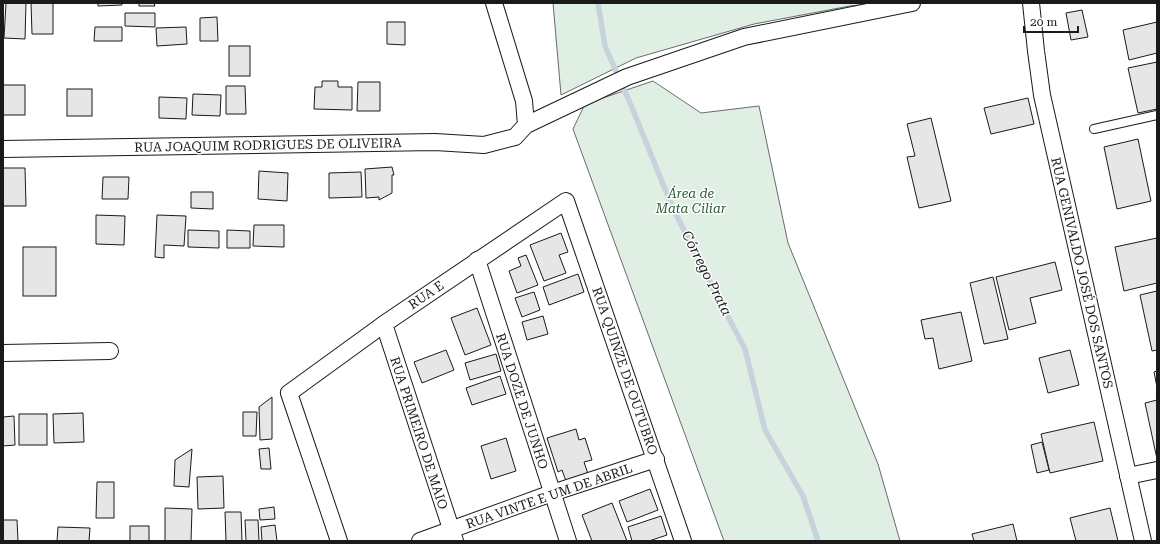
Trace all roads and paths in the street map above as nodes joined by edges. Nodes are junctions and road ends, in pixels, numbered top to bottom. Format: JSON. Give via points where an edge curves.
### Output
{"nodes":[{"id":1,"x":494,"y":3,"type":"edge"},
{"id":2,"x":912,"y":3,"type":"edge"},
{"id":3,"x":1032,"y":3,"type":"edge"},
{"id":4,"x":1157,"y":115,"type":"edge"},
{"id":5,"x":526,"y":125,"type":"junction"},
{"id":6,"x":1094,"y":128,"type":"dead end"},
{"id":7,"x":3,"y":149,"type":"edge"},
{"id":8,"x":566,"y":201,"type":"joint"},
{"id":9,"x":477,"y":260,"type":"junction"},
{"id":10,"x":384,"y":324,"type":"junction"},
{"id":11,"x":110,"y":351,"type":"dead end"},
{"id":12,"x":3,"y":353,"type":"edge"},
{"id":13,"x":656,"y":459,"type":"junction"},
{"id":14,"x":1157,"y":470,"type":"edge"},
{"id":15,"x":1128,"y":476,"type":"junction"},
{"id":16,"x":552,"y":493,"type":"junction"},
{"id":17,"x":453,"y":535,"type":"edge"},
{"id":18,"x":339,"y":541,"type":"edge"},
{"id":19,"x":420,"y":541,"type":"edge"},
{"id":20,"x":568,"y":541,"type":"edge"},
{"id":21,"x":683,"y":541,"type":"edge"},
{"id":22,"x":1143,"y":541,"type":"edge"}],
"edges":[{"from":1,"to":5,"type":"street","via":[[524,101]]},
{"from":2,"to":5,"type":"street","name":"RUA JOAQUIM RODRIGUES DE OLIVEIRA","via":[[744,37],[627,77]]},
{"from":3,"to":15,"type":"street","name":"RUA GENIVALDO JOSÉ DOS SANTOS","via":[[1042,95]]},
{"from":4,"to":6,"type":"lane"},
{"from":5,"to":7,"type":"street","name":"RUA JOAQUIM RODRIGUES DE OLIVEIRA","via":[[515,137],[484,145],[435,142]]},
{"from":8,"to":9,"type":"street","name":"RUA E"},
{"from":8,"to":13,"type":"street","name":"RUA QUINZE DE OUTUBRO"},
{"from":9,"to":10,"type":"street","name":"RUA E"},
{"from":9,"to":16,"type":"street","name":"RUA DOZE DE JUNHO"},
{"from":10,"to":17,"type":"street","name":"RUA PRIMEIRO DE MAIO"},
{"from":10,"to":18,"type":"street","name":"RUA E","via":[[289,393]]},
{"from":11,"to":12,"type":"street"},
{"from":13,"to":16,"type":"street","name":"RUA VINTE E UM DE ABRIL"},
{"from":13,"to":21,"type":"street","name":"RUA QUINZE DE OUTUBRO"},
{"from":14,"to":15,"type":"street"},
{"from":15,"to":22,"type":"street","name":"RUA GENIVALDO JOSÉ DOS SANTOS"},
{"from":16,"to":17,"type":"street","name":"RUA VINTE E UM DE ABRIL"},
{"from":16,"to":20,"type":"street","name":"RUA DOZE DE JUNHO"},
{"from":17,"to":19,"type":"street","name":"RUA VINTE E UM DE ABRIL"}]}
